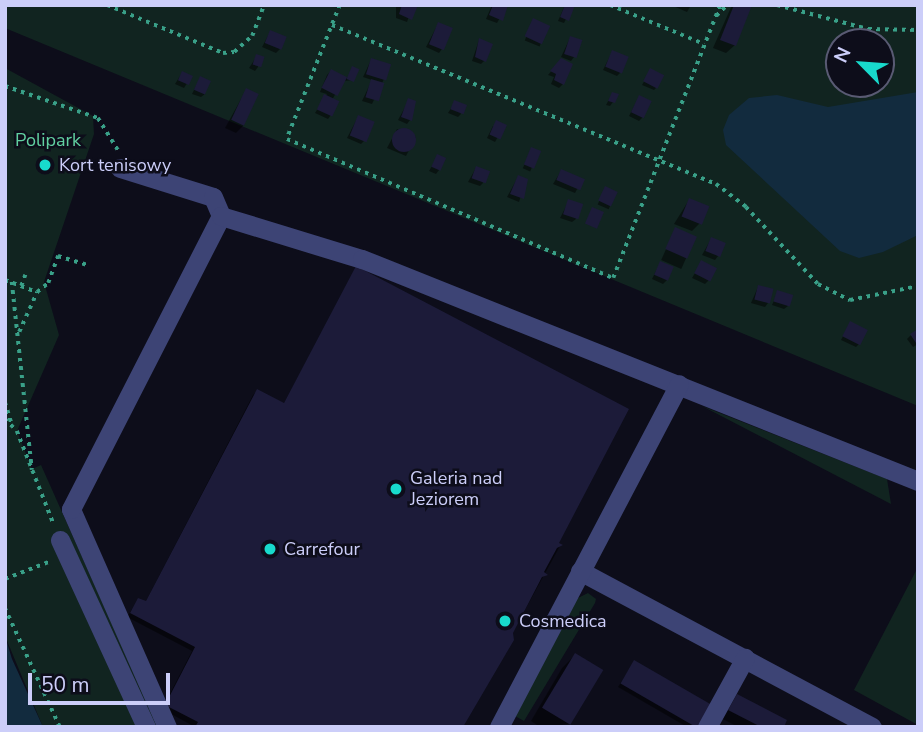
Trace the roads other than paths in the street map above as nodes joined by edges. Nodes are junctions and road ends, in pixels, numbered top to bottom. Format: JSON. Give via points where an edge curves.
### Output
{"nodes":[{"id":1,"x":120,"y":168,"type":"dead end"},
{"id":2,"x":221,"y":216,"type":"junction"},
{"id":3,"x":679,"y":384,"type":"junction"},
{"id":4,"x":918,"y":481,"type":"edge"},
{"id":5,"x":60,"y":540,"type":"road end"},
{"id":6,"x":580,"y":571,"type":"junction"},
{"id":7,"x":746,"y":658,"type":"junction"},
{"id":8,"x":868,"y":726,"type":"edge"},
{"id":9,"x":146,"y":727,"type":"edge"},
{"id":10,"x":167,"y":727,"type":"edge"},
{"id":11,"x":499,"y":727,"type":"edge"},
{"id":12,"x":707,"y":727,"type":"edge"}],
"edges":[{"from":1,"to":2,"type":"street","via":[[213,197]]},
{"from":2,"to":3,"type":"street","via":[[362,259]]},
{"from":2,"to":10,"type":"street","via":[[71,509]]},
{"from":3,"to":4,"type":"street"},
{"from":3,"to":6,"type":"street"},
{"from":5,"to":9,"type":"street"},
{"from":6,"to":7,"type":"street"},
{"from":6,"to":11,"type":"street"},
{"from":7,"to":8,"type":"street"},
{"from":7,"to":12,"type":"street"}]}
